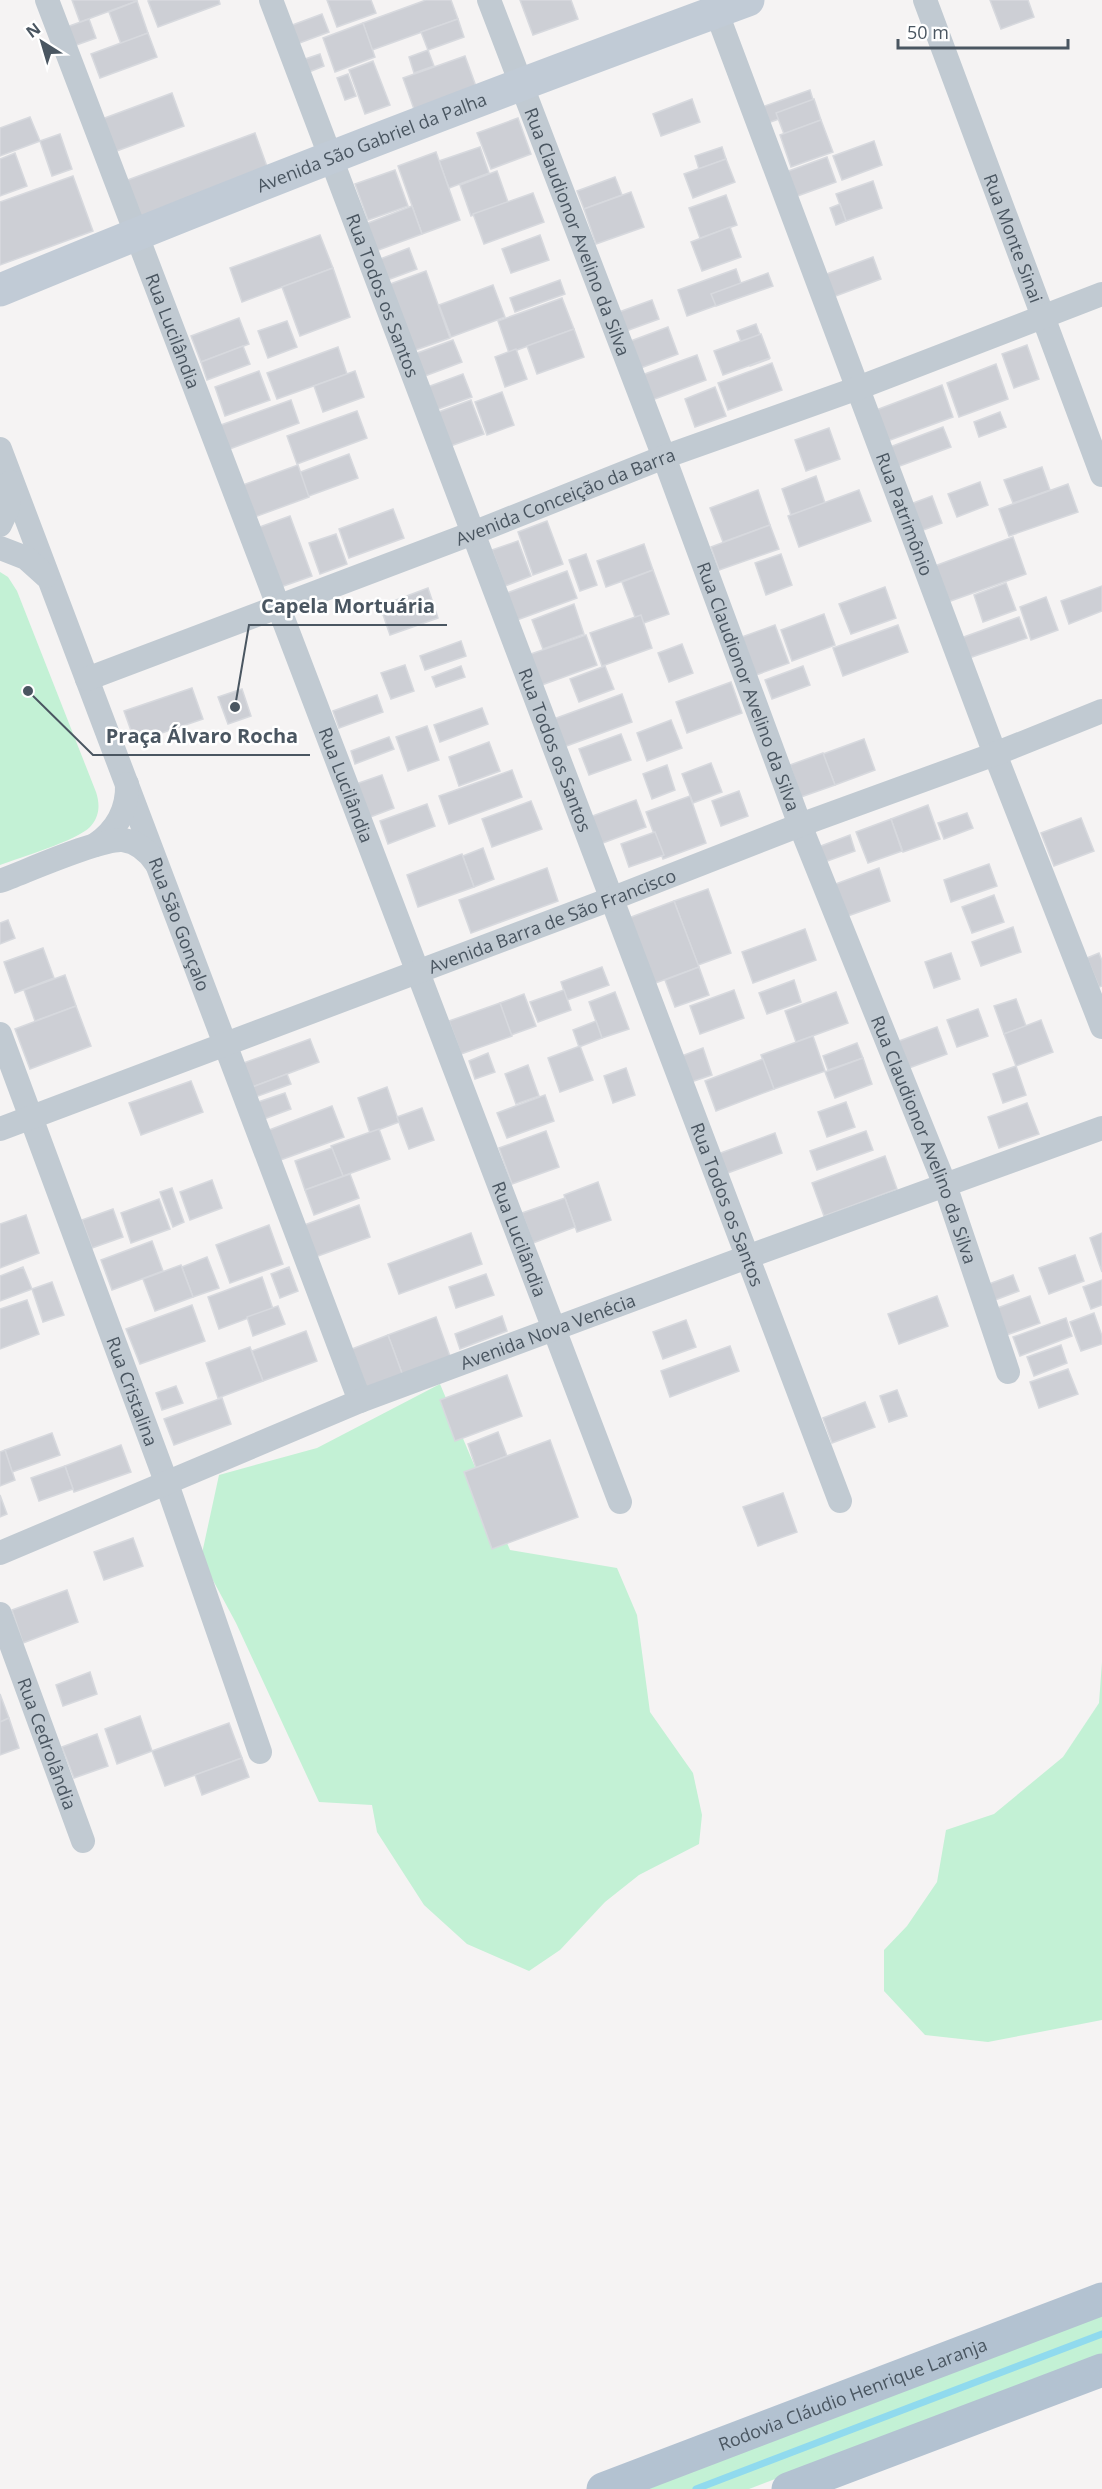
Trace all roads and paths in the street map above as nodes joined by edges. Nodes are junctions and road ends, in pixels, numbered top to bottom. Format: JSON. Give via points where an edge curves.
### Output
{"nodes":[{"id":1,"x":48,"y":0,"type":"edge"},
{"id":2,"x":271,"y":0,"type":"edge"},
{"id":3,"x":489,"y":0,"type":"edge"},
{"id":4,"x":748,"y":0,"type":"edge"},
{"id":5,"x":925,"y":0,"type":"edge"},
{"id":6,"x":714,"y":6,"type":"edge"},
{"id":7,"x":521,"y":85,"type":"junction"},
{"id":8,"x":331,"y":159,"type":"junction"},
{"id":9,"x":136,"y":234,"type":"junction"},
{"id":10,"x":0,"y":290,"type":"edge"},
{"id":11,"x":1102,"y":294,"type":"edge"},
{"id":12,"x":1044,"y":316,"type":"junction"},
{"id":13,"x":858,"y":388,"type":"junction"},
{"id":14,"x":0,"y":449,"type":"edge"},
{"id":15,"x":664,"y":457,"type":"junction"},
{"id":16,"x":9,"y":474,"type":"junction"},
{"id":17,"x":1102,"y":475,"type":"edge"},
{"id":18,"x":0,"y":525,"type":"edge"},
{"id":19,"x":473,"y":533,"type":"junction"},
{"id":20,"x":0,"y":548,"type":"edge"},
{"id":21,"x":52,"y":586,"type":"junction"},
{"id":22,"x":279,"y":607,"type":"junction"},
{"id":23,"x":87,"y":679,"type":"junction"},
{"id":24,"x":1102,"y":711,"type":"edge"},
{"id":25,"x":995,"y":754,"type":"junction"},
{"id":26,"x":126,"y":783,"type":"junction"},
{"id":27,"x":800,"y":825,"type":"junction"},
{"id":28,"x":81,"y":850,"type":"junction"},
{"id":29,"x":160,"y":870,"type":"junction"},
{"id":30,"x":0,"y":881,"type":"edge"},
{"id":31,"x":611,"y":899,"type":"junction"},
{"id":32,"x":418,"y":973,"type":"junction"},
{"id":33,"x":1102,"y":1027,"type":"edge"},
{"id":34,"x":0,"y":1034,"type":"edge"},
{"id":35,"x":226,"y":1046,"type":"junction"},
{"id":36,"x":32,"y":1118,"type":"junction"},
{"id":37,"x":1102,"y":1128,"type":"edge"},
{"id":38,"x":0,"y":1130,"type":"edge"},
{"id":39,"x":945,"y":1185,"type":"junction"},
{"id":40,"x":747,"y":1257,"type":"junction"},
{"id":41,"x":553,"y":1329,"type":"junction"},
{"id":42,"x":1008,"y":1372,"type":"dead end"},
{"id":43,"x":360,"y":1401,"type":"junction"},
{"id":44,"x":167,"y":1484,"type":"junction"},
{"id":45,"x":840,"y":1501,"type":"dead end"},
{"id":46,"x":620,"y":1502,"type":"dead end"},
{"id":47,"x":0,"y":1553,"type":"edge"},
{"id":48,"x":0,"y":1614,"type":"edge"},
{"id":49,"x":260,"y":1752,"type":"dead end"},
{"id":50,"x":83,"y":1841,"type":"dead end"},
{"id":51,"x":1102,"y":2299,"type":"edge"},
{"id":52,"x":1102,"y":2370,"type":"edge"},
{"id":53,"x":603,"y":2489,"type":"edge"},
{"id":54,"x":788,"y":2489,"type":"edge"}],
"edges":[{"from":1,"to":9,"type":"street","name":"Rua Lucilândia"},
{"from":2,"to":8,"type":"street","name":"Rua Todos os Santos"},
{"from":3,"to":7,"type":"street","name":"Rua Claudionor Avelino da Silva"},
{"from":4,"to":6,"type":"main road","name":"Avenida São Gabriel da Palha"},
{"from":5,"to":12,"type":"street","name":"Rua Monte Sinai"},
{"from":6,"to":7,"type":"main road","name":"Avenida São Gabriel da Palha"},
{"from":6,"to":13,"type":"street","name":"Rua Patrimônio"},
{"from":7,"to":8,"type":"main road","name":"Avenida São Gabriel da Palha"},
{"from":7,"to":15,"type":"street","name":"Rua Claudionor Avelino da Silva"},
{"from":8,"to":9,"type":"main road","name":"Avenida São Gabriel da Palha"},
{"from":8,"to":19,"type":"street","name":"Rua Todos os Santos"},
{"from":9,"to":10,"type":"main road","name":"Avenida São Gabriel da Palha"},
{"from":9,"to":22,"type":"street","name":"Rua Lucilândia"},
{"from":11,"to":12,"type":"street","name":"Avenida Conceição da Barra"},
{"from":12,"to":13,"type":"street","name":"Avenida Conceição da Barra"},
{"from":12,"to":17,"type":"street","name":"Rua Monte Sinai"},
{"from":13,"to":15,"type":"street","name":"Avenida Conceição da Barra"},
{"from":13,"to":25,"type":"street","name":"Rua Patrimônio"},
{"from":14,"to":16,"type":"street","name":"Rua São Gonçalo"},
{"from":15,"to":19,"type":"street","name":"Avenida Conceição da Barra"},
{"from":15,"to":27,"type":"street","name":"Rua Claudionor Avelino da Silva"},
{"from":16,"to":18,"type":"street","via":[[8,508]]},
{"from":16,"to":21,"type":"street","name":"Rua São Gonçalo"},
{"from":19,"to":22,"type":"street","name":"Avenida Conceição da Barra"},
{"from":19,"to":31,"type":"street","name":"Rua Todos os Santos"},
{"from":20,"to":21,"type":"street","via":[[26,558]]},
{"from":21,"to":23,"type":"street","name":"Rua São Gonçalo"},
{"from":22,"to":23,"type":"street","name":"Avenida Conceição da Barra"},
{"from":22,"to":32,"type":"street","name":"Rua Lucilândia"},
{"from":23,"to":26,"type":"street","name":"Rua São Gonçalo"},
{"from":24,"to":25,"type":"street","name":"Avenida Barra de São Francisco"},
{"from":25,"to":27,"type":"street","name":"Avenida Barra de São Francisco"},
{"from":25,"to":33,"type":"street","name":"Rua Patrimônio"},
{"from":26,"to":28,"type":"street","via":[[125,806],[115,827],[106,837]]},
{"from":26,"to":29,"type":"street","name":"Rua São Gonçalo"},
{"from":27,"to":31,"type":"street","name":"Avenida Barra de São Francisco"},
{"from":27,"to":39,"type":"street","name":"Rua Claudionor Avelino da Silva"},
{"from":28,"to":29,"type":"street","via":[[122,840],[149,854]]},
{"from":28,"to":30,"type":"street"},
{"from":29,"to":35,"type":"street","name":"Rua São Gonçalo"},
{"from":31,"to":32,"type":"street","name":"Avenida Barra de São Francisco"},
{"from":31,"to":40,"type":"street","name":"Rua Todos os Santos"},
{"from":32,"to":35,"type":"street","name":"Avenida Barra de São Francisco"},
{"from":32,"to":41,"type":"street","name":"Rua Lucilândia"},
{"from":34,"to":36,"type":"street","name":"Rua Cristalina"},
{"from":35,"to":36,"type":"street","name":"Avenida Barra de São Francisco"},
{"from":35,"to":43,"type":"street","name":"Rua São Gonçalo"},
{"from":36,"to":38,"type":"street","name":"Avenida Barra de São Francisco"},
{"from":36,"to":44,"type":"street","name":"Rua Cristalina"},
{"from":37,"to":39,"type":"street","name":"Avenida Nova Venécia"},
{"from":39,"to":40,"type":"street","name":"Avenida Nova Venécia"},
{"from":39,"to":42,"type":"street","name":"Rua Claudionor Avelino da Silva"},
{"from":40,"to":41,"type":"street","name":"Avenida Nova Venécia"},
{"from":40,"to":45,"type":"street","name":"Rua Todos os Santos"},
{"from":41,"to":43,"type":"street","name":"Avenida Nova Venécia"},
{"from":41,"to":46,"type":"street","name":"Rua Lucilândia"},
{"from":43,"to":44,"type":"street","name":"Avenida Nova Venécia"},
{"from":44,"to":47,"type":"street","name":"Avenida Nova Venécia"},
{"from":44,"to":49,"type":"street","name":"Rua Cristalina"},
{"from":48,"to":50,"type":"street","name":"Rua Cedrolândia"},
{"from":51,"to":53,"type":"main road","name":"Rodovia Cláudio Henrique Laranja"},
{"from":52,"to":54,"type":"main road"}]}
